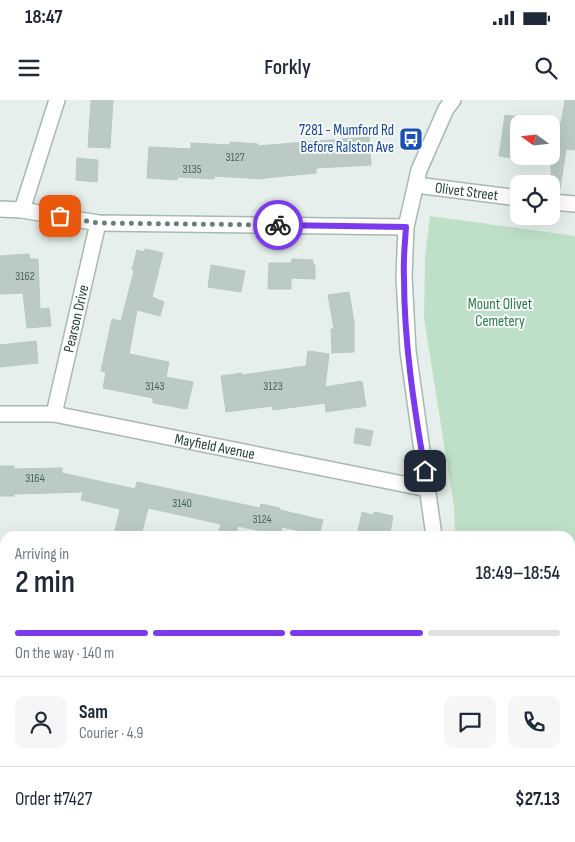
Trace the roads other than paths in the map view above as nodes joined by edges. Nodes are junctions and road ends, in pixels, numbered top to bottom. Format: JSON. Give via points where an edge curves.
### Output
{"nodes":[{"id":1,"x":56,"y":100,"type":"edge"},
{"id":2,"x":454,"y":100,"type":"edge"},
{"id":3,"x":416,"y":185,"type":"junction"},
{"id":4,"x":510,"y":197,"type":"edge"},
{"id":5,"x":560,"y":203,"type":"edge"},
{"id":6,"x":575,"y":204,"type":"edge"},
{"id":7,"x":0,"y":209,"type":"edge"},
{"id":8,"x":22,"y":210,"type":"junction"},
{"id":9,"x":98,"y":223,"type":"junction"},
{"id":10,"x":406,"y":227,"type":"junction"},
{"id":11,"x":0,"y":414,"type":"edge"},
{"id":12,"x":54,"y":414,"type":"junction"},
{"id":13,"x":428,"y":489,"type":"junction"},
{"id":14,"x":433,"y":531,"type":"edge"}],
"edges":[{"from":1,"to":8,"type":"street"},
{"from":2,"to":3,"type":"street","via":[[446,109],[419,170]]},
{"from":3,"to":4,"type":"street","name":"Olivet Street"},
{"from":3,"to":10,"type":"street"},
{"from":5,"to":6,"type":"street"},
{"from":7,"to":8,"type":"street"},
{"from":8,"to":9,"type":"street"},
{"from":9,"to":10,"type":"street"},
{"from":9,"to":12,"type":"street","name":"Pearson Drive"},
{"from":10,"to":13,"type":"street","via":[[404,276],[408,351]]},
{"from":11,"to":12,"type":"street","name":"Mayfield Avenue"},
{"from":12,"to":13,"type":"street","name":"Mayfield Avenue"},
{"from":13,"to":14,"type":"street"}]}
